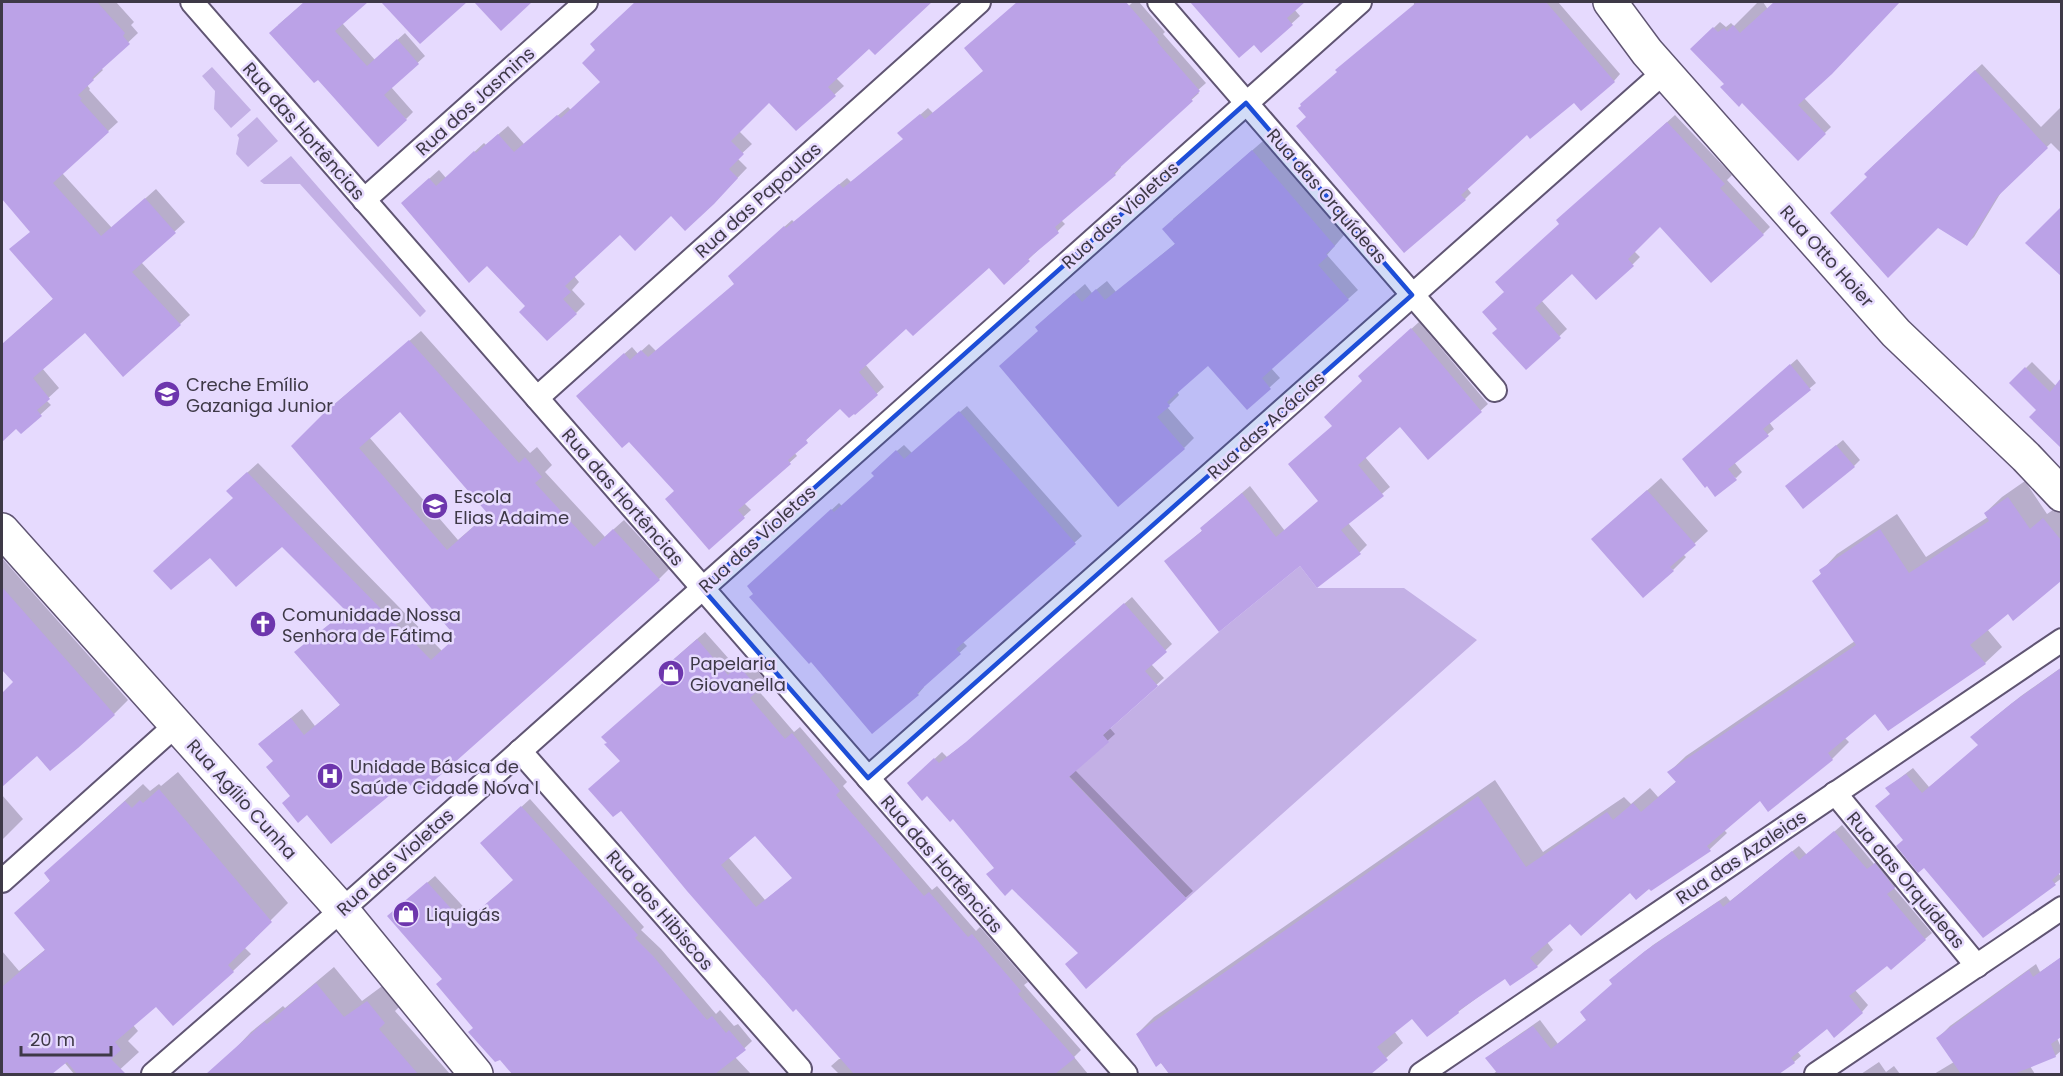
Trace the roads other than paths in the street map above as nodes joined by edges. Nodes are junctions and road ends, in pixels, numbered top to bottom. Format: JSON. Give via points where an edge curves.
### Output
{"nodes":[{"id":1,"x":586,"y":2,"type":"edge"},
{"id":2,"x":979,"y":2,"type":"edge"},
{"id":3,"x":1159,"y":2,"type":"edge"},
{"id":4,"x":1360,"y":2,"type":"edge"},
{"id":5,"x":1610,"y":2,"type":"edge"},
{"id":6,"x":205,"y":6,"type":"edge"},
{"id":7,"x":1664,"y":72,"type":"junction"},
{"id":8,"x":1246,"y":103,"type":"junction"},
{"id":9,"x":364,"y":200,"type":"junction"},
{"id":10,"x":1412,"y":295,"type":"junction"},
{"id":11,"x":1495,"y":390,"type":"dead end"},
{"id":12,"x":537,"y":398,"type":"junction"},
{"id":13,"x":2061,"y":495,"type":"edge"},
{"id":14,"x":2,"y":532,"type":"edge"},
{"id":15,"x":702,"y":588,"type":"junction"},
{"id":16,"x":2061,"y":640,"type":"edge"},
{"id":17,"x":176,"y":725,"type":"junction"},
{"id":18,"x":520,"y":751,"type":"junction"},
{"id":19,"x":868,"y":778,"type":"junction"},
{"id":20,"x":1835,"y":794,"type":"junction"},
{"id":21,"x":2,"y":881,"type":"edge"},
{"id":22,"x":2061,"y":908,"type":"edge"},
{"id":23,"x":342,"y":910,"type":"junction"},
{"id":24,"x":1977,"y":966,"type":"junction"},
{"id":25,"x":800,"y":1069,"type":"dead end"},
{"id":26,"x":153,"y":1074,"type":"edge"},
{"id":27,"x":476,"y":1074,"type":"edge"},
{"id":28,"x":1126,"y":1074,"type":"edge"},
{"id":29,"x":1421,"y":1074,"type":"edge"},
{"id":30,"x":1816,"y":1074,"type":"edge"}],
"edges":[{"from":1,"to":9,"type":"street","name":"Rua dos Jasmins"},
{"from":2,"to":12,"type":"street","name":"Rua das Papoulas"},
{"from":3,"to":8,"type":"street","name":"Rua das Orquídeas"},
{"from":4,"to":8,"type":"street","name":"Rua das Violetas"},
{"from":5,"to":7,"type":"main road","name":"Rua Otto Hoier"},
{"from":6,"to":9,"type":"street","name":"Rua das Hortências"},
{"from":7,"to":10,"type":"street","name":"Rua das Acácias"},
{"from":7,"to":13,"type":"main road","name":"Rua Otto Hoier","via":[[1896,333]]},
{"from":8,"to":10,"type":"street","name":"Rua das Orquídeas"},
{"from":8,"to":15,"type":"street","name":"Rua das Violetas"},
{"from":9,"to":12,"type":"street","name":"Rua das Hortências"},
{"from":10,"to":11,"type":"street","name":"Rua das Orquídeas"},
{"from":10,"to":19,"type":"street","name":"Rua das Acácias"},
{"from":12,"to":15,"type":"street","name":"Rua das Hortências"},
{"from":14,"to":17,"type":"main road","name":"Rua Agílio Cunha"},
{"from":15,"to":18,"type":"street","name":"Rua das Violetas"},
{"from":15,"to":19,"type":"street","name":"Rua das Hortências"},
{"from":16,"to":20,"type":"street","name":"Rua das Azaleias"},
{"from":17,"to":21,"type":"street"},
{"from":17,"to":23,"type":"main road","name":"Rua Agílio Cunha"},
{"from":18,"to":23,"type":"street","name":"Rua das Violetas"},
{"from":18,"to":25,"type":"street","name":"Rua dos Hibiscos"},
{"from":19,"to":28,"type":"street","name":"Rua das Hortências"},
{"from":20,"to":24,"type":"street","name":"Rua das Orquídeas"},
{"from":20,"to":29,"type":"street","name":"Rua das Azaleias"},
{"from":22,"to":24,"type":"street"},
{"from":23,"to":26,"type":"street","name":"Rua das Violetas"},
{"from":23,"to":27,"type":"main road","name":"Rua Agílio Cunha"},
{"from":24,"to":30,"type":"street"}]}
